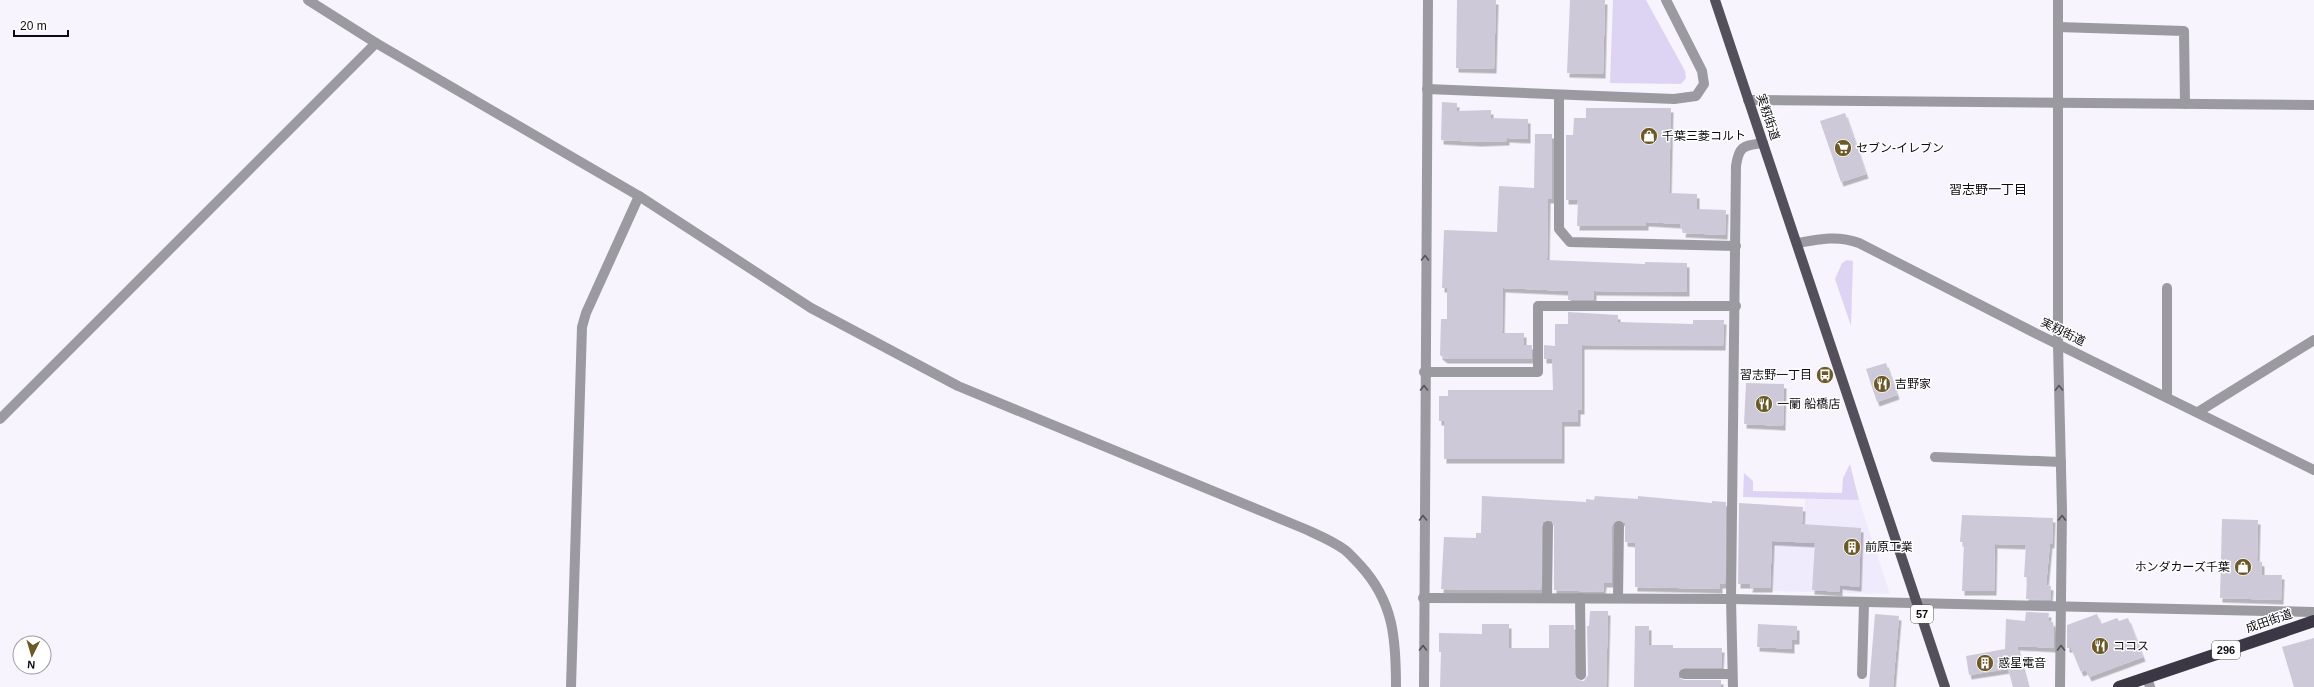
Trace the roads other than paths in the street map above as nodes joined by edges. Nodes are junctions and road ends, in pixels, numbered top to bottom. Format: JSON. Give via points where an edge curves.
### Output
{"nodes":[{"id":1,"x":308,"y":0,"type":"edge"},
{"id":2,"x":1428,"y":0,"type":"edge"},
{"id":3,"x":1666,"y":0,"type":"edge"},
{"id":4,"x":1715,"y":0,"type":"edge"},
{"id":5,"x":2058,"y":0,"type":"edge"},
{"id":6,"x":2058,"y":27,"type":"junction"},
{"id":7,"x":376,"y":43,"type":"junction"},
{"id":8,"x":1427,"y":89,"type":"junction"},
{"id":9,"x":1559,"y":95,"type":"junction"},
{"id":10,"x":1748,"y":100,"type":"junction"},
{"id":11,"x":2058,"y":103,"type":"junction"},
{"id":12,"x":2185,"y":104,"type":"junction"},
{"id":13,"x":2314,"y":106,"type":"edge"},
{"id":14,"x":1763,"y":142,"type":"junction"},
{"id":15,"x":639,"y":196,"type":"junction"},
{"id":16,"x":1798,"y":243,"type":"junction"},
{"id":17,"x":1736,"y":246,"type":"junction"},
{"id":18,"x":2167,"y":288,"type":"dead end"},
{"id":19,"x":1736,"y":306,"type":"junction"},
{"id":20,"x":2314,"y":340,"type":"edge"},
{"id":21,"x":2058,"y":345,"type":"junction"},
{"id":22,"x":1424,"y":372,"type":"junction"},
{"id":23,"x":2167,"y":397,"type":"junction"},
{"id":24,"x":2198,"y":412,"type":"junction"},
{"id":25,"x":0,"y":419,"type":"edge"},
{"id":26,"x":1935,"y":457,"type":"dead end"},
{"id":27,"x":2061,"y":462,"type":"junction"},
{"id":28,"x":2314,"y":470,"type":"edge"},
{"id":29,"x":1548,"y":526,"type":"dead end"},
{"id":30,"x":1619,"y":526,"type":"dead end"},
{"id":31,"x":1423,"y":598,"type":"junction"},
{"id":32,"x":1547,"y":598,"type":"junction"},
{"id":33,"x":1580,"y":598,"type":"junction"},
{"id":34,"x":1618,"y":598,"type":"junction"},
{"id":35,"x":1731,"y":599,"type":"junction"},
{"id":36,"x":1864,"y":604,"type":"junction"},
{"id":37,"x":1918,"y":604,"type":"junction"},
{"id":38,"x":2061,"y":607,"type":"junction"},
{"id":39,"x":2314,"y":612,"type":"edge"},
{"id":40,"x":2314,"y":621,"type":"edge"},
{"id":41,"x":1581,"y":674,"type":"dead end"},
{"id":42,"x":1684,"y":674,"type":"dead end"},
{"id":43,"x":1732,"y":674,"type":"junction"},
{"id":44,"x":1862,"y":674,"type":"dead end"},
{"id":45,"x":2149,"y":682,"type":"edge"},
{"id":46,"x":571,"y":687,"type":"edge"},
{"id":47,"x":1396,"y":687,"type":"edge"},
{"id":48,"x":1424,"y":687,"type":"edge"},
{"id":49,"x":1733,"y":687,"type":"edge"},
{"id":50,"x":1945,"y":687,"type":"edge"},
{"id":51,"x":2060,"y":687,"type":"edge"},
{"id":52,"x":2119,"y":687,"type":"edge"}],
"edges":[{"from":1,"to":7,"type":"street"},
{"from":2,"to":8,"type":"street"},
{"from":3,"to":9,"type":"street","via":[[1702,71],[1704,84],[1696,96],[1674,99]]},
{"from":4,"to":10,"type":"main road","name":"実籾街道","number":"57"},
{"from":5,"to":6,"type":"street"},
{"from":6,"to":11,"type":"street"},
{"from":6,"to":12,"type":"street","via":[[2184,31]]},
{"from":7,"to":15,"type":"street"},
{"from":7,"to":25,"type":"street"},
{"from":8,"to":9,"type":"street"},
{"from":22,"to":8,"type":"street","one_way":true},
{"from":9,"to":17,"type":"street","via":[[1559,229],[1570,242]]},
{"from":10,"to":11,"type":"street"},
{"from":10,"to":14,"type":"main road","name":"実籾街道","number":"57"},
{"from":11,"to":12,"type":"street"},
{"from":11,"to":21,"type":"street"},
{"from":12,"to":13,"type":"street"},
{"from":14,"to":16,"type":"main road","name":"実籾街道","number":"57"},
{"from":14,"to":17,"type":"street","via":[[1746,146],[1738,155]]},
{"from":15,"to":46,"type":"street","via":[[582,327]]},
{"from":15,"to":47,"type":"street","via":[[811,308],[958,386],[1305,528],[1346,550],[1366,572],[1379,592],[1391,619],[1396,643]]},
{"from":16,"to":21,"type":"street","name":"実籾街道","via":[[1822,238],[1848,238]]},
{"from":16,"to":37,"type":"main road","name":"実籾街道","number":"57"},
{"from":17,"to":19,"type":"street"},
{"from":18,"to":23,"type":"street"},
{"from":19,"to":22,"type":"street","via":[[1538,306],[1538,372]]},
{"from":19,"to":35,"type":"street"},
{"from":20,"to":24,"type":"street"},
{"from":21,"to":23,"type":"street","name":"実籾街道"},
{"from":27,"to":21,"type":"street","one_way":true},
{"from":31,"to":22,"type":"street","one_way":true},
{"from":23,"to":24,"type":"street","name":"実籾街道"},
{"from":24,"to":28,"type":"street","name":"実籾街道"},
{"from":26,"to":27,"type":"street"},
{"from":38,"to":27,"type":"street","one_way":true},
{"from":29,"to":32,"type":"street"},
{"from":30,"to":34,"type":"street"},
{"from":31,"to":32,"type":"street"},
{"from":48,"to":31,"type":"street","one_way":true},
{"from":32,"to":33,"type":"street"},
{"from":33,"to":34,"type":"street"},
{"from":33,"to":41,"type":"street"},
{"from":34,"to":35,"type":"street"},
{"from":35,"to":36,"type":"street"},
{"from":35,"to":43,"type":"street"},
{"from":36,"to":37,"type":"street"},
{"from":36,"to":44,"type":"street"},
{"from":37,"to":38,"type":"street"},
{"from":37,"to":50,"type":"main road","name":"実籾街道","number":"57"},
{"from":38,"to":39,"type":"street"},
{"from":51,"to":38,"type":"street","one_way":true},
{"from":40,"to":45,"type":"highway","name":"成田街道","number":"296"},
{"from":42,"to":43,"type":"street"},
{"from":43,"to":49,"type":"street"},
{"from":45,"to":52,"type":"highway","name":"成田街道","number":"296"}]}
